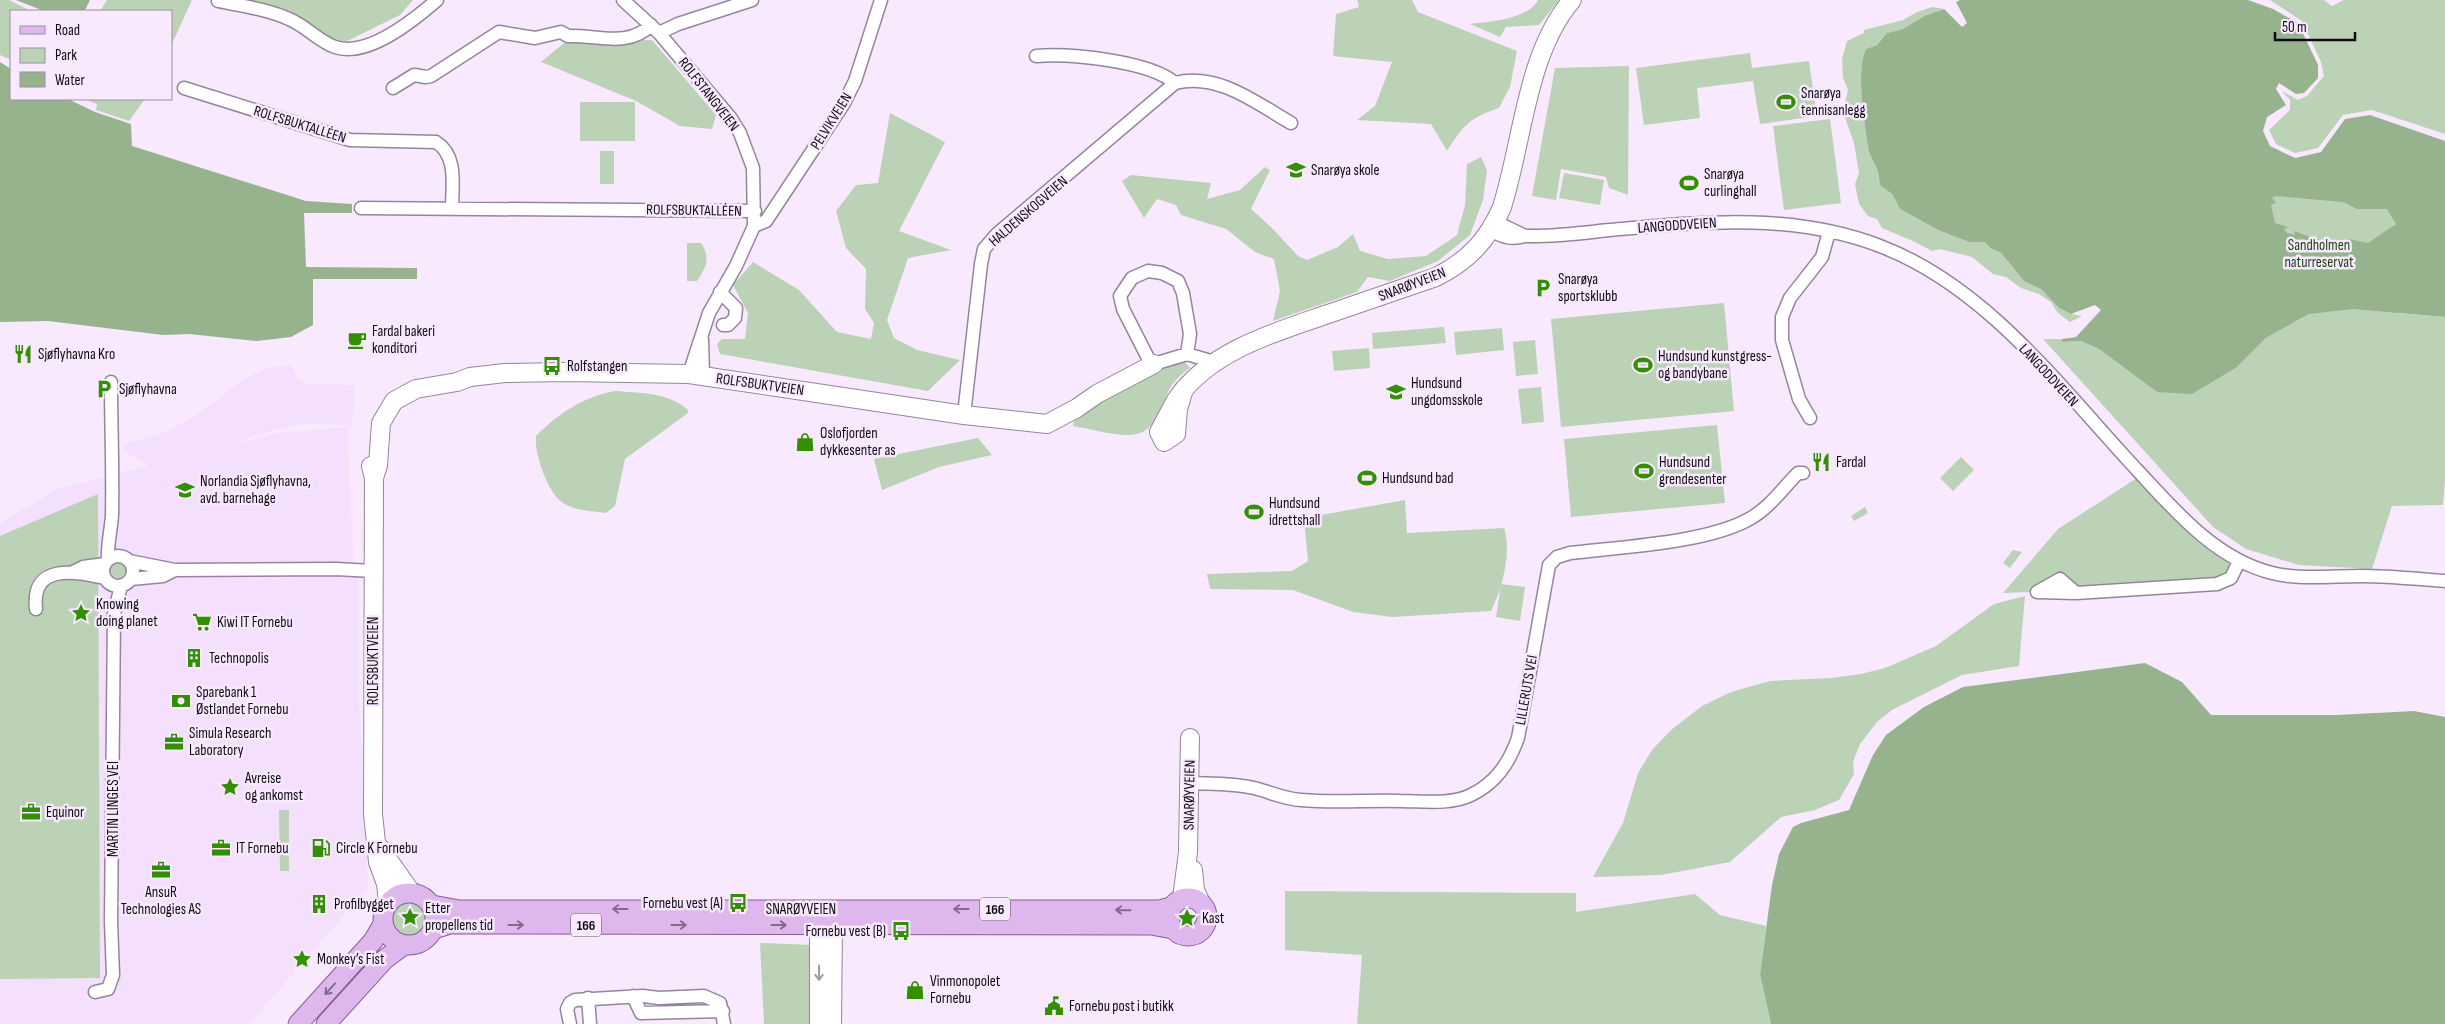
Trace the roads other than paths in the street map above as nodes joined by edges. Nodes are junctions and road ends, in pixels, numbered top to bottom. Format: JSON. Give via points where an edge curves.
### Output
{"nodes":[{"id":1,"x":437,"y":0,"type":"edge"},
{"id":2,"x":623,"y":0,"type":"edge"},
{"id":3,"x":752,"y":0,"type":"edge"},
{"id":4,"x":881,"y":0,"type":"edge"},
{"id":5,"x":1572,"y":0,"type":"edge"},
{"id":6,"x":218,"y":1,"type":"edge"},
{"id":7,"x":655,"y":29,"type":"junction"},
{"id":8,"x":1036,"y":56,"type":"dead end"},
{"id":9,"x":1175,"y":83,"type":"junction"},
{"id":10,"x":184,"y":88,"type":"dead end"},
{"id":11,"x":394,"y":88,"type":"dead end"},
{"id":12,"x":1291,"y":123,"type":"dead end"},
{"id":13,"x":361,"y":208,"type":"dead end"},
{"id":14,"x":452,"y":208,"type":"junction"},
{"id":15,"x":755,"y":211,"type":"junction"},
{"id":16,"x":754,"y":226,"type":"junction"},
{"id":17,"x":1494,"y":226,"type":"junction"},
{"id":18,"x":1829,"y":232,"type":"junction"},
{"id":19,"x":720,"y":292,"type":"junction"},
{"id":20,"x":723,"y":325,"type":"dead end"},
{"id":21,"x":1187,"y":354,"type":"junction"},
{"id":22,"x":1214,"y":362,"type":"junction"},
{"id":23,"x":1154,"y":364,"type":"junction"},
{"id":24,"x":696,"y":375,"type":"junction"},
{"id":25,"x":111,"y":382,"type":"dead end"},
{"id":26,"x":964,"y":415,"type":"junction"},
{"id":27,"x":1810,"y":418,"type":"dead end"},
{"id":28,"x":1169,"y":426,"type":"dead end"},
{"id":29,"x":1803,"y":473,"type":"dead end"},
{"id":30,"x":111,"y":538,"type":"junction"},
{"id":31,"x":124,"y":559,"type":"junction"},
{"id":32,"x":2240,"y":561,"type":"junction"},
{"id":33,"x":106,"y":562,"type":"junction"},
{"id":34,"x":175,"y":570,"type":"junction"},
{"id":35,"x":373,"y":571,"type":"junction"},
{"id":36,"x":73,"y":572,"type":"junction"},
{"id":37,"x":2445,"y":581,"type":"edge"},
{"id":38,"x":116,"y":582,"type":"junction"},
{"id":39,"x":2076,"y":593,"type":"dead end"},
{"id":40,"x":36,"y":609,"type":"dead end"},
{"id":41,"x":1190,"y":738,"type":"dead end"},
{"id":42,"x":1190,"y":783,"type":"junction"},
{"id":43,"x":377,"y":843,"type":"junction"},
{"id":44,"x":411,"y":892,"type":"junction"},
{"id":45,"x":388,"y":902,"type":"junction"},
{"id":46,"x":1184,"y":902,"type":"junction"},
{"id":47,"x":432,"y":905,"type":"junction"},
{"id":48,"x":823,"y":920,"type":"junction"},
{"id":49,"x":383,"y":924,"type":"junction"},
{"id":50,"x":434,"y":929,"type":"junction"},
{"id":51,"x":1173,"y":929,"type":"junction"},
{"id":52,"x":404,"y":945,"type":"junction"},
{"id":53,"x":95,"y":992,"type":"dead end"},
{"id":54,"x":588,"y":998,"type":"junction"},
{"id":55,"x":723,"y":1018,"type":"edge"},
{"id":56,"x":298,"y":1024,"type":"edge"},
{"id":57,"x":326,"y":1024,"type":"edge"},
{"id":58,"x":570,"y":1024,"type":"edge"},
{"id":59,"x":590,"y":1024,"type":"edge"},
{"id":60,"x":818,"y":1024,"type":"edge"},
{"id":61,"x":832,"y":1024,"type":"edge"}],
"edges":[{"from":1,"to":6,"type":"street","via":[[396,32],[351,49],[325,42],[290,19],[274,13]]},
{"from":2,"to":7,"type":"street","name":"ROLFSTANGVEIEN"},
{"from":3,"to":7,"type":"street"},
{"from":4,"to":16,"type":"street","name":"PELVIKVEIEN","via":[[856,81],[844,103],[766,221]]},
{"from":5,"to":17,"type":"street","name":"SNARØYVEIEN","via":[[1558,19],[1543,50],[1508,190]]},
{"from":7,"to":11,"type":"street","via":[[628,39],[568,36],[561,32],[528,37],[499,32],[431,76],[414,75]]},
{"from":7,"to":15,"type":"street","name":"ROLFSTANGVEIEN","via":[[698,77],[740,133],[753,168]]},
{"from":8,"to":9,"type":"street","via":[[1062,54],[1109,61],[1165,74]]},
{"from":9,"to":12,"type":"street","via":[[1191,79],[1228,87]]},
{"from":9,"to":26,"type":"street","name":"HALDENSKOGVEIEN","via":[[997,234],[984,249]]},
{"from":10,"to":14,"type":"street","name":"ROLFSBUKTALLÉEN","via":[[350,140],[436,142],[447,150],[452,161]]},
{"from":13,"to":14,"type":"street","name":"ROLFSBUKTALLÉEN"},
{"from":14,"to":15,"type":"street","name":"ROLFSBUKTALLÉEN"},
{"from":15,"to":16,"type":"street","name":"ROLFSTANGVEIEN"},
{"from":16,"to":19,"type":"street","name":"ROLFSTANGVEIEN"},
{"from":17,"to":18,"type":"street","name":"LANGODDVEIEN","via":[[1508,238],[1748,222],[1780,223]]},
{"from":17,"to":22,"type":"street","name":"SNARØYVEIEN","via":[[1464,260],[1436,277],[1271,334]]},
{"from":18,"to":27,"type":"street","via":[[1822,257],[1790,298],[1782,317],[1782,340],[1800,399]]},
{"from":18,"to":32,"type":"street","name":"LANGODDVEIEN","via":[[1879,245],[1949,281],[2035,359],[2185,521]]},
{"from":19,"to":20,"type":"street","via":[[736,308],[735,318],[728,325]]},
{"from":19,"to":24,"type":"street","name":"ROLFSTANGVEIEN","via":[[709,313]]},
{"from":21,"to":22,"type":"street"},
{"from":21,"to":23,"type":"street"},
{"from":21,"to":23,"type":"street","via":[[1190,334],[1178,281],[1162,273],[1148,271],[1132,278],[1120,296],[1135,335]]},
{"from":22,"to":28,"type":"street","name":"SNARØYVEIEN","via":[[1180,397]]},
{"from":23,"to":26,"type":"street","name":"ROLFSBUKTVEIEN","via":[[1047,424]]},
{"from":24,"to":26,"type":"street","name":"ROLFSBUKTVEIEN"},
{"from":24,"to":35,"type":"street","name":"ROLFSBUKTVEIEN","via":[[538,372],[415,378],[398,385],[386,395],[370,424],[370,465],[374,478]]},
{"from":25,"to":30,"type":"street"},
{"from":29,"to":42,"type":"street","name":"LILLERUTS VEI","via":[[1798,473],[1768,506],[1733,527],[1556,557],[1549,564],[1518,738],[1500,773],[1486,787],[1470,796],[1437,801],[1301,800],[1236,785]]},
{"from":30,"to":31,"type":"street"},
{"from":30,"to":33,"type":"street"},
{"from":31,"to":33,"type":"street"},
{"from":31,"to":34,"type":"street"},
{"from":31,"to":38,"type":"street","via":[[132,570]]},
{"from":32,"to":37,"type":"street","name":"LANGODDVEIEN","via":[[2289,576],[2376,576]]},
{"from":32,"to":39,"type":"street","via":[[2231,578],[2217,584]]},
{"from":33,"to":36,"type":"street"},
{"from":33,"to":38,"type":"street","via":[[103,572]]},
{"from":34,"to":35,"type":"street"},
{"from":34,"to":38,"type":"street","via":[[163,576]]},
{"from":35,"to":43,"type":"street","name":"ROLFSBUKTVEIEN","via":[[373,794]]},
{"from":36,"to":38,"type":"street"},
{"from":36,"to":40,"type":"street","via":[[58,573],[43,581],[36,594]]},
{"from":38,"to":53,"type":"street","name":"MARTIN LINGES VEI","via":[[113,975],[108,989]]},
{"from":41,"to":42,"type":"street","name":"SNARØYVEIEN"},
{"from":42,"to":46,"type":"street","name":"SNARØYVEIEN"},
{"from":43,"to":44,"type":"street"},
{"from":43,"to":45,"type":"street","name":"ROLFSBUKTVEIEN"},
{"from":44,"to":45,"type":"main road","via":[[398,894]]},
{"from":44,"to":47,"type":"main road","number":"166","via":[[425,897]]},
{"from":45,"to":49,"type":"main road","via":[[383,912]]},
{"from":46,"to":48,"type":"main road","name":"SNARØYVEIEN","number":"166","one_way":true,"via":[[1160,910]]},
{"from":46,"to":51,"type":"main road","via":[[1169,921]]},
{"from":46,"to":51,"type":"main road","number":"166","via":[[1205,908],[1207,916],[1203,929],[1188,936]]},
{"from":48,"to":47,"type":"main road","name":"SNARØYVEIEN","number":"166","one_way":true,"via":[[459,910]]},
{"from":47,"to":50,"type":"main road","via":[[436,917]]},
{"from":50,"to":48,"type":"main road","name":"SNARØYVEIEN","number":"166","one_way":true,"via":[[450,924]]},
{"from":48,"to":51,"type":"main road","name":"SNARØYVEIEN","number":"166","via":[[1143,925]]},
{"from":48,"to":60,"type":"street","one_way":true},
{"from":48,"to":61,"type":"street"},
{"from":49,"to":52,"type":"main road","via":[[392,940]]},
{"from":49,"to":56,"type":"main road","one_way":true,"via":[[373,941]]},
{"from":50,"to":52,"type":"main road","number":"166","via":[[419,943]]},
{"from":52,"to":57,"type":"main road","number":"166","via":[[385,959]]},
{"from":54,"to":55,"type":"street","via":[[633,996],[641,1013]]},
{"from":54,"to":58,"type":"street","via":[[570,1003],[567,1009]]},
{"from":54,"to":59,"type":"street"}]}
